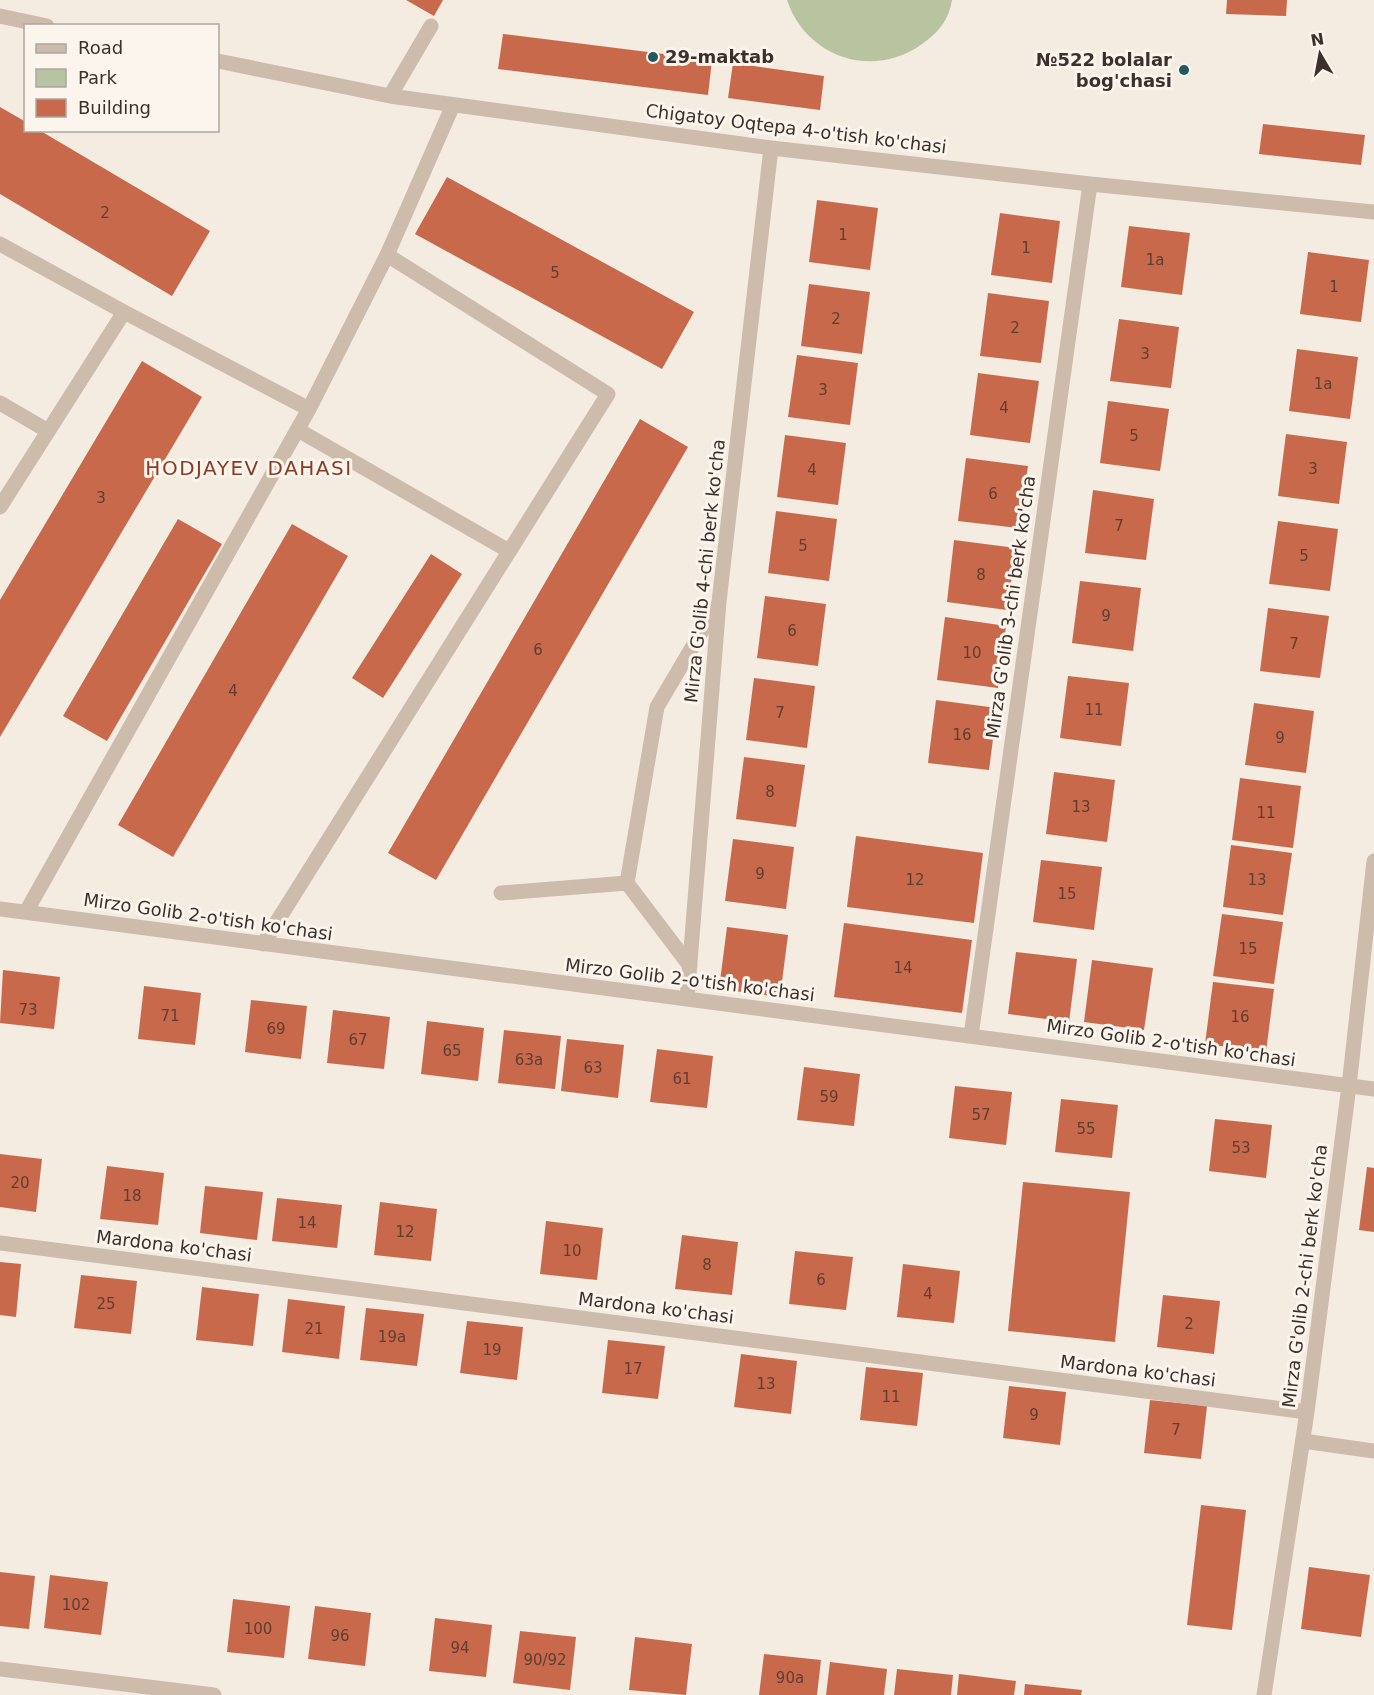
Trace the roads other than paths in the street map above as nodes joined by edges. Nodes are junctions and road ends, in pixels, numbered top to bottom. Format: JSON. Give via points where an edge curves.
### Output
{"nodes":[{"id":1,"x":0,"y":16,"type":"edge"},
{"id":2,"x":37,"y":24,"type":"edge"},
{"id":3,"x":431,"y":26,"type":"dead end"},
{"id":4,"x":219,"y":61,"type":"edge"},
{"id":5,"x":390,"y":96,"type":"junction"},
{"id":6,"x":453,"y":105,"type":"junction"},
{"id":7,"x":771,"y":148,"type":"junction"},
{"id":8,"x":1090,"y":184,"type":"junction"},
{"id":9,"x":1374,"y":212,"type":"edge"},
{"id":10,"x":0,"y":244,"type":"edge"},
{"id":11,"x":387,"y":255,"type":"junction"},
{"id":12,"x":124,"y":312,"type":"junction"},
{"id":13,"x":0,"y":403,"type":"edge"},
{"id":14,"x":309,"y":409,"type":"junction"},
{"id":15,"x":298,"y":430,"type":"junction"},
{"id":16,"x":48,"y":431,"type":"junction"},
{"id":17,"x":0,"y":507,"type":"edge"},
{"id":18,"x":509,"y":551,"type":"junction"},
{"id":19,"x":719,"y":602,"type":"junction"},
{"id":20,"x":1374,"y":861,"type":"edge"},
{"id":21,"x":627,"y":883,"type":"junction"},
{"id":22,"x":501,"y":893,"type":"dead end"},
{"id":23,"x":0,"y":909,"type":"edge"},
{"id":24,"x":26,"y":912,"type":"junction"},
{"id":25,"x":263,"y":944,"type":"junction"},
{"id":26,"x":690,"y":966,"type":"junction"},
{"id":27,"x":687,"y":999,"type":"junction"},
{"id":28,"x":971,"y":1036,"type":"junction"},
{"id":29,"x":1349,"y":1086,"type":"junction"},
{"id":30,"x":1374,"y":1089,"type":"edge"},
{"id":31,"x":0,"y":1243,"type":"edge"},
{"id":32,"x":1307,"y":1412,"type":"junction"},
{"id":33,"x":1303,"y":1441,"type":"junction"},
{"id":34,"x":1374,"y":1451,"type":"edge"},
{"id":35,"x":0,"y":1669,"type":"edge"},
{"id":36,"x":214,"y":1695,"type":"edge"},
{"id":37,"x":1264,"y":1695,"type":"edge"}],
"edges":[{"from":1,"to":2,"type":"street"},
{"from":3,"to":5,"type":"street"},
{"from":4,"to":5,"type":"street","name":"Chigatoy Oqtepa 4-o'tish ko'chasi"},
{"from":5,"to":6,"type":"street","name":"Chigatoy Oqtepa 4-o'tish ko'chasi"},
{"from":6,"to":7,"type":"street","name":"Chigatoy Oqtepa 4-o'tish ko'chasi"},
{"from":6,"to":11,"type":"street"},
{"from":7,"to":8,"type":"street","name":"Chigatoy Oqtepa 4-o'tish ko'chasi"},
{"from":7,"to":19,"type":"street","name":"Mirza G'olib 4-chi berk ko'cha"},
{"from":8,"to":9,"type":"street","name":"Chigatoy Oqtepa 4-o'tish ko'chasi"},
{"from":8,"to":28,"type":"street","name":"Mirza G'olib 3-chi berk ko'cha"},
{"from":10,"to":12,"type":"street"},
{"from":11,"to":14,"type":"street"},
{"from":11,"to":18,"type":"street","via":[[608,394]]},
{"from":12,"to":14,"type":"street"},
{"from":12,"to":16,"type":"street"},
{"from":13,"to":16,"type":"street"},
{"from":14,"to":15,"type":"street"},
{"from":15,"to":18,"type":"street"},
{"from":15,"to":24,"type":"street"},
{"from":16,"to":17,"type":"street"},
{"from":18,"to":25,"type":"street"},
{"from":19,"to":21,"type":"street","via":[[657,707]]},
{"from":19,"to":26,"type":"street","name":"Mirza G'olib 4-chi berk ko'cha"},
{"from":20,"to":29,"type":"street","name":"Mirza G'olib 2-chi berk ko'cha"},
{"from":21,"to":22,"type":"street"},
{"from":21,"to":26,"type":"street"},
{"from":23,"to":24,"type":"street","name":"Mirzo Golib 2-o'tish ko'chasi"},
{"from":24,"to":25,"type":"street","name":"Mirzo Golib 2-o'tish ko'chasi"},
{"from":25,"to":27,"type":"street","name":"Mirzo Golib 2-o'tish ko'chasi"},
{"from":26,"to":27,"type":"street","name":"Mirza G'olib 4-chi berk ko'cha"},
{"from":27,"to":28,"type":"street","name":"Mirzo Golib 2-o'tish ko'chasi"},
{"from":28,"to":29,"type":"street","name":"Mirzo Golib 2-o'tish ko'chasi"},
{"from":29,"to":30,"type":"street","name":"Mirzo Golib 2-o'tish ko'chasi"},
{"from":29,"to":32,"type":"street","name":"Mirza G'olib 2-chi berk ko'cha"},
{"from":31,"to":32,"type":"street","name":"Mardona ko'chasi"},
{"from":32,"to":33,"type":"street","name":"Mirza G'olib 2-chi berk ko'cha"},
{"from":33,"to":34,"type":"street"},
{"from":33,"to":37,"type":"street","name":"Mirza G'olib 2-chi berk ko'cha"},
{"from":35,"to":36,"type":"street"}]}
